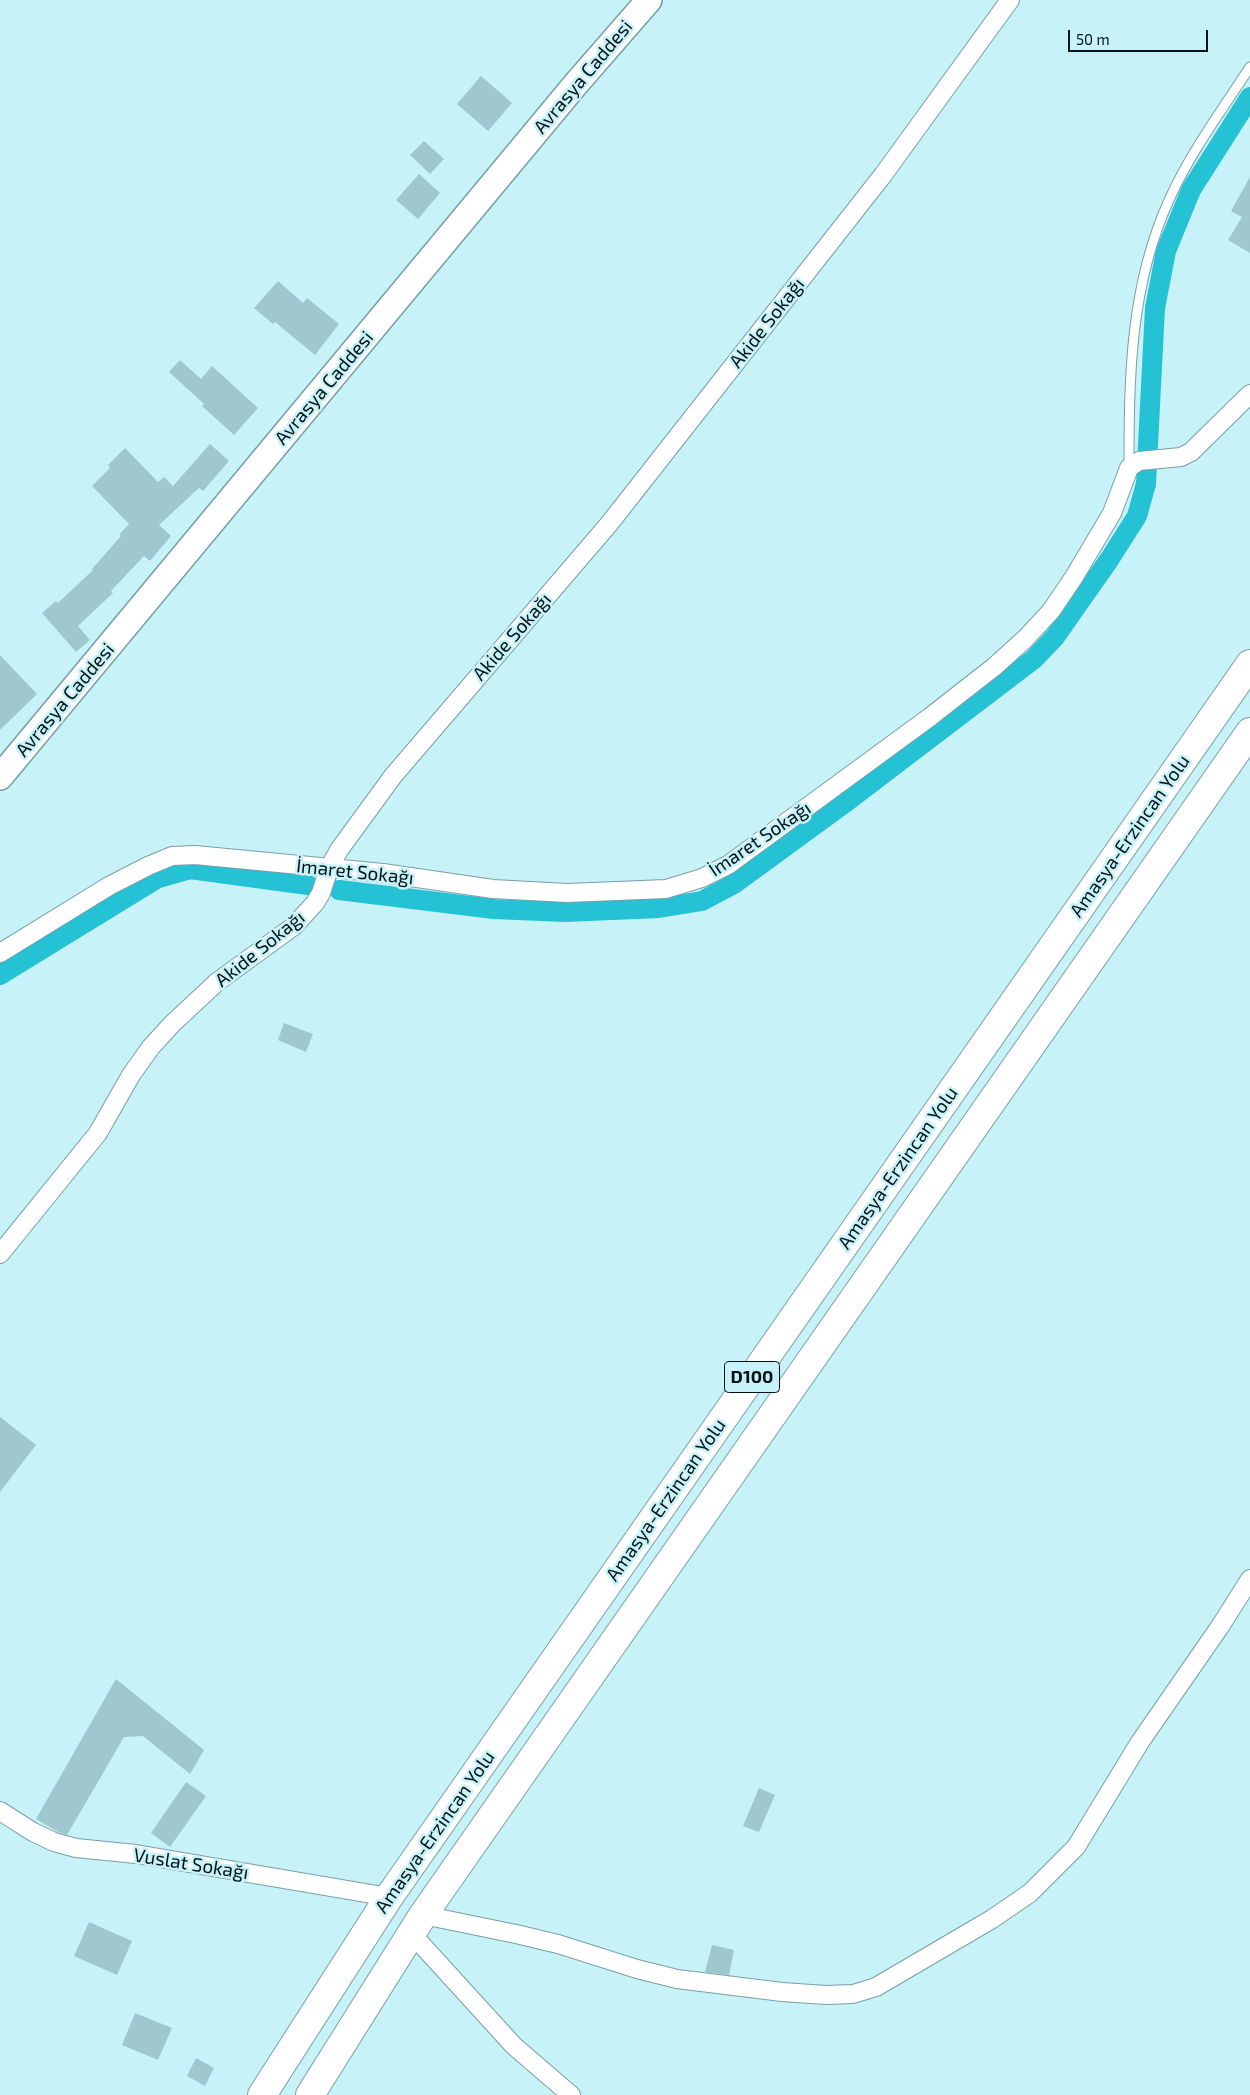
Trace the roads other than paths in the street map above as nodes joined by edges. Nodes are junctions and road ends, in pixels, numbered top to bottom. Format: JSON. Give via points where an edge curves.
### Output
{"nodes":[{"id":1,"x":649,"y":0,"type":"edge"},
{"id":2,"x":1010,"y":0,"type":"edge"},
{"id":3,"x":1250,"y":67,"type":"edge"},
{"id":4,"x":1250,"y":394,"type":"edge"},
{"id":5,"x":1134,"y":464,"type":"junction"},
{"id":6,"x":1250,"y":664,"type":"edge"},
{"id":7,"x":1250,"y":732,"type":"edge"},
{"id":8,"x":0,"y":778,"type":"edge"},
{"id":9,"x":329,"y":868,"type":"junction"},
{"id":10,"x":0,"y":953,"type":"edge"},
{"id":11,"x":0,"y":1254,"type":"edge"},
{"id":12,"x":1250,"y":1579,"type":"edge"},
{"id":13,"x":0,"y":1811,"type":"edge"},
{"id":14,"x":389,"y":1897,"type":"junction"},
{"id":15,"x":417,"y":1924,"type":"junction"},
{"id":16,"x":262,"y":2095,"type":"edge"},
{"id":17,"x":310,"y":2095,"type":"edge"},
{"id":18,"x":571,"y":2095,"type":"edge"}],
"edges":[{"from":1,"to":8,"type":"street","name":"Avrasya Caddesi"},
{"from":2,"to":9,"type":"street","name":"Akide Sokağı","via":[[859,206],[609,524],[392,776],[338,850]]},
{"from":3,"to":5,"type":"lane","via":[[1169,199],[1151,248],[1139,296],[1130,376]]},
{"from":4,"to":5,"type":"street","via":[[1191,452],[1181,457]]},
{"from":5,"to":9,"type":"street","name":"İmaret Sokağı","via":[[1096,542],[1050,611],[1025,639],[994,667],[862,768],[728,865],[702,878],[666,889],[567,893],[493,889]]},
{"from":6,"to":14,"type":"highway","name":"Amasya-Erzincan Yolu","number":"D100"},
{"from":7,"to":15,"type":"highway","name":"Amasya-Erzincan Yolu","number":"D100"},
{"from":9,"to":10,"type":"street","name":"İmaret Sokağı","via":[[195,854],[172,856],[109,886]]},
{"from":9,"to":11,"type":"street","name":"Akide Sokağı","via":[[315,904],[294,926],[217,982],[151,1047],[98,1133]]},
{"from":12,"to":15,"type":"street","via":[[1140,1742],[1076,1848],[1030,1893],[876,1987],[853,1994],[826,1995],[677,1979],[533,1938]]},
{"from":13,"to":14,"type":"street","name":"Vuslat Sokağı","via":[[33,1832],[76,1848],[136,1854]]},
{"from":14,"to":16,"type":"highway","name":"Amasya-Erzincan Yolu","number":"D100"},
{"from":15,"to":17,"type":"highway","name":"Amasya-Erzincan Yolu","number":"D100"},
{"from":15,"to":18,"type":"street","via":[[514,2046]]}]}
